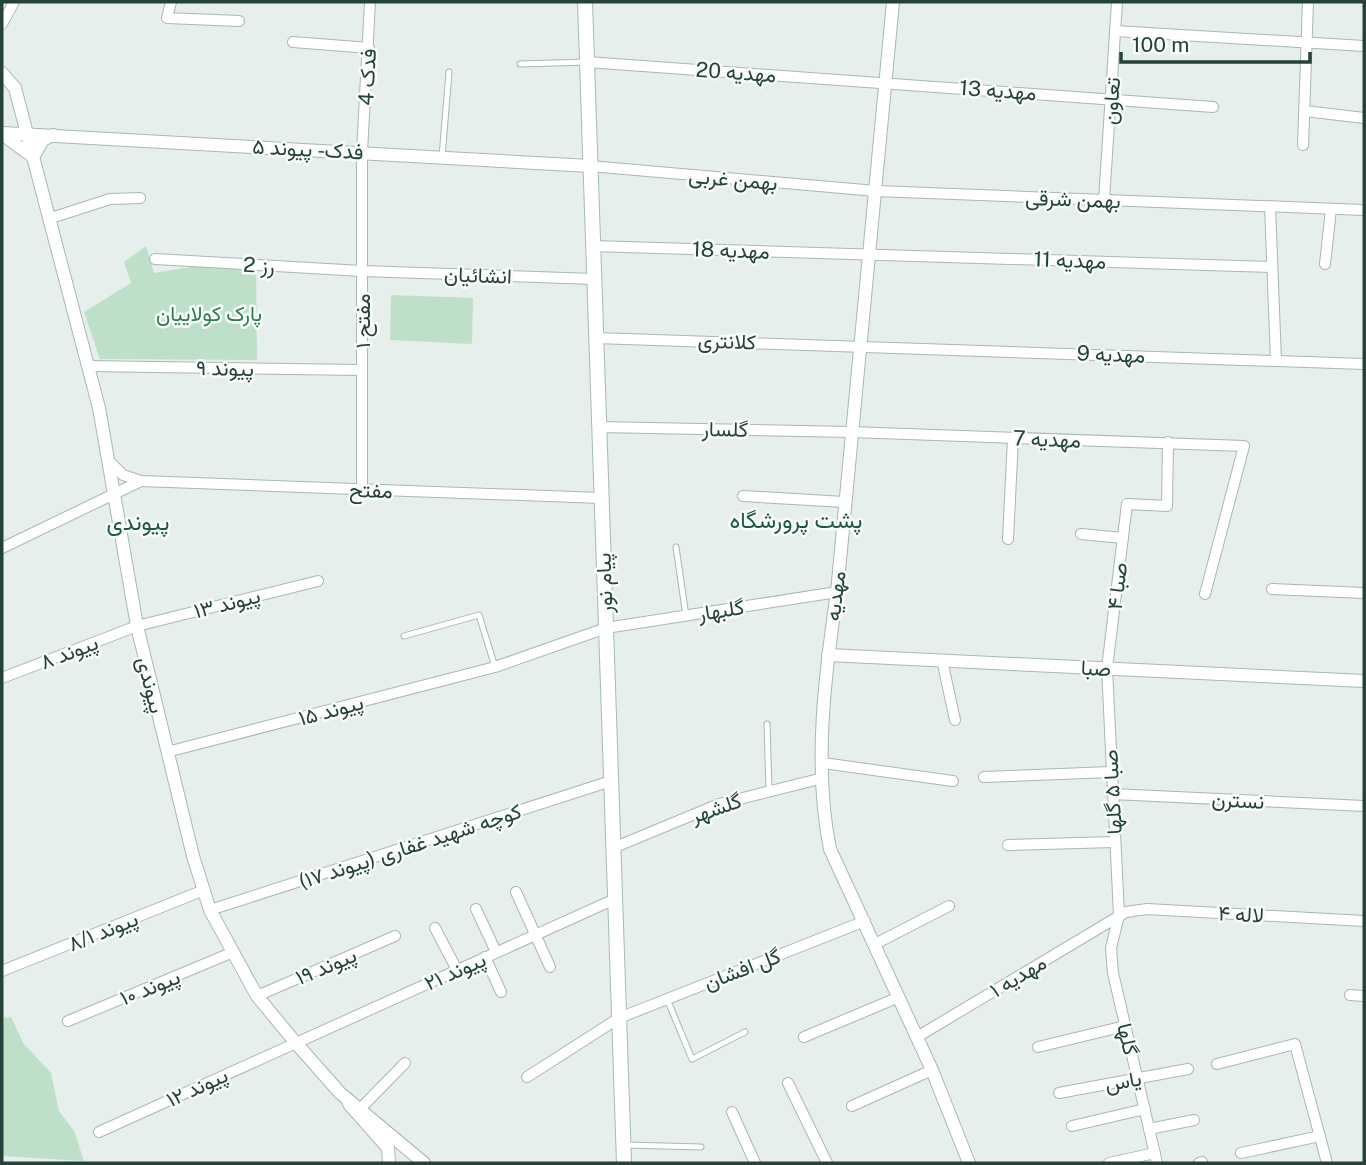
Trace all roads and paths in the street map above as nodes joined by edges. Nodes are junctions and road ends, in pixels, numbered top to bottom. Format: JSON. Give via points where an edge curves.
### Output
{"nodes":[{"id":1,"x":14,"y":2,"type":"edge"},
{"id":2,"x":171,"y":2,"type":"edge"},
{"id":3,"x":370,"y":2,"type":"edge"},
{"id":4,"x":585,"y":2,"type":"edge"},
{"id":5,"x":893,"y":2,"type":"edge"},
{"id":6,"x":1117,"y":2,"type":"edge"},
{"id":7,"x":1308,"y":2,"type":"edge"},
{"id":8,"x":239,"y":21,"type":"dead end"},
{"id":9,"x":2,"y":23,"type":"edge"},
{"id":10,"x":1115,"y":31,"type":"junction"},
{"id":11,"x":292,"y":42,"type":"dead end"},
{"id":12,"x":1309,"y":42,"type":"junction"},
{"id":13,"x":1364,"y":46,"type":"edge"},
{"id":14,"x":369,"y":48,"type":"junction"},
{"id":15,"x":587,"y":62,"type":"junction"},
{"id":16,"x":520,"y":64,"type":"dead end"},
{"id":17,"x":449,"y":72,"type":"dead end"},
{"id":18,"x":2,"y":73,"type":"edge"},
{"id":19,"x":886,"y":82,"type":"junction"},
{"id":20,"x":1111,"y":99,"type":"junction"},
{"id":21,"x":19,"y":104,"type":"junction"},
{"id":22,"x":1213,"y":107,"type":"dead end"},
{"id":23,"x":1305,"y":111,"type":"junction"},
{"id":24,"x":1364,"y":118,"type":"edge"},
{"id":25,"x":26,"y":132,"type":"junction"},
{"id":26,"x":2,"y":133,"type":"edge"},
{"id":27,"x":59,"y":134,"type":"junction"},
{"id":28,"x":1303,"y":145,"type":"dead end"},
{"id":29,"x":362,"y":152,"type":"junction"},
{"id":30,"x":33,"y":157,"type":"junction"},
{"id":31,"x":442,"y":157,"type":"junction"},
{"id":32,"x":590,"y":166,"type":"junction"},
{"id":33,"x":877,"y":191,"type":"junction"},
{"id":34,"x":140,"y":198,"type":"dead end"},
{"id":35,"x":1104,"y":200,"type":"junction"},
{"id":36,"x":1270,"y":206,"type":"junction"},
{"id":37,"x":1331,"y":209,"type":"junction"},
{"id":38,"x":1364,"y":211,"type":"edge"},
{"id":39,"x":51,"y":218,"type":"junction"},
{"id":40,"x":592,"y":246,"type":"junction"},
{"id":41,"x":869,"y":253,"type":"junction"},
{"id":42,"x":155,"y":259,"type":"dead end"},
{"id":43,"x":1325,"y":264,"type":"dead end"},
{"id":44,"x":1271,"y":267,"type":"junction"},
{"id":45,"x":362,"y":271,"type":"junction"},
{"id":46,"x":594,"y":279,"type":"junction"},
{"id":47,"x":596,"y":338,"type":"junction"},
{"id":48,"x":859,"y":345,"type":"junction"},
{"id":49,"x":1276,"y":361,"type":"junction"},
{"id":50,"x":1364,"y":364,"type":"edge"},
{"id":51,"x":88,"y":366,"type":"junction"},
{"id":52,"x":362,"y":370,"type":"junction"},
{"id":53,"x":599,"y":427,"type":"junction"},
{"id":54,"x":851,"y":432,"type":"junction"},
{"id":55,"x":1013,"y":438,"type":"junction"},
{"id":56,"x":1168,"y":442,"type":"junction"},
{"id":57,"x":110,"y":462,"type":"junction"},
{"id":58,"x":141,"y":481,"type":"junction"},
{"id":59,"x":362,"y":489,"type":"junction"},
{"id":60,"x":115,"y":495,"type":"junction"},
{"id":61,"x":743,"y":496,"type":"dead end"},
{"id":62,"x":601,"y":498,"type":"junction"},
{"id":63,"x":844,"y":502,"type":"junction"},
{"id":64,"x":1081,"y":534,"type":"dead end"},
{"id":65,"x":1123,"y":538,"type":"junction"},
{"id":66,"x":1008,"y":539,"type":"dead end"},
{"id":67,"x":676,"y":547,"type":"dead end"},
{"id":68,"x":2,"y":548,"type":"edge"},
{"id":69,"x":318,"y":580,"type":"dead end"},
{"id":70,"x":1272,"y":589,"type":"dead end"},
{"id":71,"x":838,"y":592,"type":"junction"},
{"id":72,"x":1364,"y":593,"type":"edge"},
{"id":73,"x":1205,"y":594,"type":"dead end"},
{"id":74,"x":686,"y":616,"type":"junction"},
{"id":75,"x":136,"y":626,"type":"junction"},
{"id":76,"x":606,"y":628,"type":"junction"},
{"id":77,"x":404,"y":636,"type":"dead end"},
{"id":78,"x":828,"y":655,"type":"junction"},
{"id":79,"x":942,"y":660,"type":"junction"},
{"id":80,"x":495,"y":667,"type":"junction"},
{"id":81,"x":1107,"y":668,"type":"junction"},
{"id":82,"x":2,"y":678,"type":"edge"},
{"id":83,"x":1364,"y":681,"type":"edge"},
{"id":84,"x":955,"y":720,"type":"dead end"},
{"id":85,"x":767,"y":724,"type":"dead end"},
{"id":86,"x":167,"y":752,"type":"junction"},
{"id":87,"x":823,"y":763,"type":"junction"},
{"id":88,"x":1110,"y":772,"type":"junction"},
{"id":89,"x":984,"y":776,"type":"dead end"},
{"id":90,"x":823,"y":778,"type":"junction"},
{"id":91,"x":953,"y":780,"type":"dead end"},
{"id":92,"x":611,"y":781,"type":"junction"},
{"id":93,"x":769,"y":791,"type":"junction"},
{"id":94,"x":1112,"y":794,"type":"junction"},
{"id":95,"x":1364,"y":806,"type":"edge"},
{"id":96,"x":1115,"y":842,"type":"junction"},
{"id":97,"x":1008,"y":845,"type":"dead end"},
{"id":98,"x":613,"y":848,"type":"junction"},
{"id":99,"x":204,"y":890,"type":"junction"},
{"id":100,"x":516,"y":892,"type":"dead end"},
{"id":101,"x":615,"y":899,"type":"junction"},
{"id":102,"x":949,"y":906,"type":"dead end"},
{"id":103,"x":476,"y":909,"type":"dead end"},
{"id":104,"x":210,"y":910,"type":"junction"},
{"id":105,"x":1119,"y":915,"type":"junction"},
{"id":106,"x":865,"y":921,"type":"junction"},
{"id":107,"x":1364,"y":921,"type":"edge"},
{"id":108,"x":435,"y":928,"type":"dead end"},
{"id":109,"x":536,"y":934,"type":"junction"},
{"id":110,"x":395,"y":936,"type":"dead end"},
{"id":111,"x":875,"y":944,"type":"junction"},
{"id":112,"x":231,"y":953,"type":"junction"},
{"id":113,"x":490,"y":955,"type":"junction"},
{"id":114,"x":550,"y":967,"type":"dead end"},
{"id":115,"x":457,"y":970,"type":"junction"},
{"id":116,"x":2,"y":971,"type":"edge"},
{"id":117,"x":501,"y":992,"type":"dead end"},
{"id":118,"x":1350,"y":995,"type":"dead end"},
{"id":119,"x":257,"y":996,"type":"junction"},
{"id":120,"x":1364,"y":996,"type":"edge"},
{"id":121,"x":899,"y":997,"type":"junction"},
{"id":122,"x":667,"y":999,"type":"junction"},
{"id":123,"x":619,"y":1018,"type":"junction"},
{"id":124,"x":68,"y":1021,"type":"dead end"},
{"id":125,"x":1125,"y":1026,"type":"junction"},
{"id":126,"x":745,"y":1032,"type":"dead end"},
{"id":127,"x":804,"y":1037,"type":"dead end"},
{"id":128,"x":917,"y":1037,"type":"junction"},
{"id":129,"x":295,"y":1042,"type":"junction"},
{"id":130,"x":1038,"y":1047,"type":"dead end"},
{"id":131,"x":405,"y":1063,"type":"dead end"},
{"id":132,"x":1217,"y":1064,"type":"dead end"},
{"id":133,"x":1188,"y":1069,"type":"dead end"},
{"id":134,"x":932,"y":1070,"type":"junction"},
{"id":135,"x":527,"y":1077,"type":"dead end"},
{"id":136,"x":1138,"y":1079,"type":"junction"},
{"id":137,"x":788,"y":1083,"type":"dead end"},
{"id":138,"x":340,"y":1093,"type":"junction"},
{"id":139,"x":1059,"y":1093,"type":"dead end"},
{"id":140,"x":852,"y":1106,"type":"dead end"},
{"id":141,"x":360,"y":1108,"type":"junction"},
{"id":142,"x":1145,"y":1110,"type":"junction"},
{"id":143,"x":732,"y":1112,"type":"dead end"},
{"id":144,"x":1194,"y":1120,"type":"dead end"},
{"id":145,"x":1072,"y":1126,"type":"dead end"},
{"id":146,"x":1149,"y":1129,"type":"junction"},
{"id":147,"x":99,"y":1132,"type":"dead end"},
{"id":148,"x":1320,"y":1136,"type":"junction"},
{"id":149,"x":958,"y":1137,"type":"junction"},
{"id":150,"x":623,"y":1145,"type":"junction"},
{"id":151,"x":701,"y":1147,"type":"dead end"},
{"id":152,"x":1241,"y":1153,"type":"dead end"},
{"id":153,"x":411,"y":1158,"type":"edge"},
{"id":154,"x":1156,"y":1158,"type":"edge"},
{"id":155,"x":390,"y":1163,"type":"edge"},
{"id":156,"x":424,"y":1163,"type":"edge"},
{"id":157,"x":624,"y":1163,"type":"edge"},
{"id":158,"x":755,"y":1163,"type":"edge"},
{"id":159,"x":827,"y":1163,"type":"edge"},
{"id":160,"x":961,"y":1163,"type":"edge"},
{"id":161,"x":969,"y":1163,"type":"edge"},
{"id":162,"x":1109,"y":1163,"type":"edge"},
{"id":163,"x":1326,"y":1163,"type":"edge"}],
"edges":[{"from":1,"to":9,"type":"street"},
{"from":2,"to":8,"type":"street","via":[[167,18]]},
{"from":3,"to":14,"type":"street","name":"فدک 4"},
{"from":4,"to":15,"type":"main road","name":"پیام نور"},
{"from":5,"to":19,"type":"street","name":"مهدیه"},
{"from":6,"to":10,"type":"street","name":"تعاون"},
{"from":7,"to":12,"type":"street"},
{"from":10,"to":12,"type":"street"},
{"from":10,"to":20,"type":"street","name":"تعاون"},
{"from":11,"to":14,"type":"street"},
{"from":12,"to":13,"type":"street"},
{"from":12,"to":23,"type":"street"},
{"from":14,"to":29,"type":"street","name":"فدک 4"},
{"from":15,"to":16,"type":"lane"},
{"from":15,"to":19,"type":"street","name":"مهدیه 20"},
{"from":15,"to":32,"type":"main road","name":"پیام نور"},
{"from":17,"to":31,"type":"lane"},
{"from":18,"to":21,"type":"street","via":[[15,89]]},
{"from":19,"to":20,"type":"street","name":"مهدیه 13"},
{"from":19,"to":33,"type":"street","name":"مهدیه"},
{"from":20,"to":22,"type":"street","name":"مهدیه 13"},
{"from":20,"to":35,"type":"street","name":"تعاون"},
{"from":21,"to":25,"type":"street","name":"پیوندی"},
{"from":21,"to":26,"type":"street","via":[[15,121]]},
{"from":23,"to":24,"type":"street"},
{"from":23,"to":28,"type":"street"},
{"from":25,"to":26,"type":"street","name":"فدک - پیوند ۵"},
{"from":25,"to":27,"type":"street","name":"فدک - پیوند ۵"},
{"from":25,"to":30,"type":"street","name":"پیوندی"},
{"from":26,"to":30,"type":"street"},
{"from":27,"to":29,"type":"street","name":"فدک - پیوند ۵"},
{"from":27,"to":30,"type":"street","via":[[43,140]]},
{"from":29,"to":31,"type":"street","name":"فدک - پیوند ۵"},
{"from":29,"to":45,"type":"street","name":"مفتح ۱"},
{"from":30,"to":39,"type":"street","name":"پیوندی"},
{"from":31,"to":32,"type":"street","name":"فدک - پیوند ۵"},
{"from":32,"to":33,"type":"street","name":"بهمن غربی"},
{"from":32,"to":40,"type":"main road","name":"پیام نور"},
{"from":33,"to":35,"type":"street","name":"بهمن شرقی"},
{"from":33,"to":41,"type":"street","name":"مهدیه"},
{"from":34,"to":39,"type":"street","via":[[110,199]]},
{"from":35,"to":36,"type":"street","name":"بهمن شرقی"},
{"from":36,"to":37,"type":"street","name":"بهمن شرقی"},
{"from":36,"to":44,"type":"street"},
{"from":37,"to":38,"type":"street","name":"بهمن شرقی"},
{"from":37,"to":43,"type":"street"},
{"from":39,"to":51,"type":"street","name":"پیوندی"},
{"from":40,"to":41,"type":"street","name":"مهدیه 18"},
{"from":40,"to":46,"type":"main road","name":"پیام نور"},
{"from":41,"to":44,"type":"street","name":"مهدیه 11"},
{"from":41,"to":48,"type":"street","name":"مهدیه"},
{"from":42,"to":45,"type":"street","name":"رز 2"},
{"from":44,"to":49,"type":"street"},
{"from":45,"to":46,"type":"street","name":"انشائیان"},
{"from":45,"to":52,"type":"street","name":"مفتح ۱"},
{"from":46,"to":47,"type":"main road","name":"پیام نور"},
{"from":47,"to":48,"type":"street","name":"کلانتری"},
{"from":47,"to":53,"type":"main road","name":"پیام نور"},
{"from":48,"to":49,"type":"street","name":"مهدیه 9"},
{"from":48,"to":54,"type":"street","name":"مهدیه"},
{"from":49,"to":50,"type":"street","name":"مهدیه 9"},
{"from":51,"to":52,"type":"street","name":"پیوند ۹"},
{"from":51,"to":57,"type":"street","name":"پیوندی"},
{"from":52,"to":59,"type":"street","name":"مفتح ۱"},
{"from":53,"to":54,"type":"street","name":"گلسار"},
{"from":53,"to":62,"type":"main road","name":"پیام نور"},
{"from":54,"to":55,"type":"street","name":"مهدیه 7"},
{"from":54,"to":63,"type":"street","name":"مهدیه"},
{"from":55,"to":56,"type":"street","name":"مهدیه 7"},
{"from":55,"to":66,"type":"street"},
{"from":56,"to":65,"type":"street","name":"صبا ۴","via":[[1167,506],[1127,504]]},
{"from":56,"to":73,"type":"street","name":"مهدیه 7","via":[[1244,446]]},
{"from":57,"to":58,"type":"street","via":[[123,475]]},
{"from":57,"to":60,"type":"street","name":"پیوندی"},
{"from":58,"to":59,"type":"street","name":"مفتح"},
{"from":58,"to":60,"type":"street"},
{"from":59,"to":62,"type":"street","name":"مفتح"},
{"from":60,"to":68,"type":"street"},
{"from":60,"to":75,"type":"street","name":"پیوندی"},
{"from":61,"to":63,"type":"street"},
{"from":62,"to":76,"type":"main road","name":"پیام نور"},
{"from":63,"to":71,"type":"street","name":"مهدیه"},
{"from":64,"to":65,"type":"street"},
{"from":65,"to":81,"type":"street","name":"صبا ۴"},
{"from":67,"to":74,"type":"lane"},
{"from":69,"to":75,"type":"street","name":"پیوند ۱۳"},
{"from":70,"to":72,"type":"street"},
{"from":71,"to":74,"type":"street","name":"گلبهار"},
{"from":71,"to":78,"type":"street","name":"مهدیه"},
{"from":74,"to":76,"type":"street","name":"گلبهار"},
{"from":75,"to":82,"type":"street","name":"پیوند ۸"},
{"from":75,"to":86,"type":"street","name":"پیوندی"},
{"from":76,"to":80,"type":"street","name":"گلبهار"},
{"from":76,"to":92,"type":"main road","name":"پیام نور"},
{"from":77,"to":80,"type":"lane","via":[[479,615]]},
{"from":78,"to":79,"type":"street","name":"صبا"},
{"from":78,"to":87,"type":"street","name":"مهدیه"},
{"from":79,"to":81,"type":"street","name":"صبا"},
{"from":79,"to":84,"type":"street"},
{"from":80,"to":86,"type":"street","name":"پیوند ۱۵"},
{"from":81,"to":83,"type":"street","name":"صبا"},
{"from":81,"to":88,"type":"street","name":"صبا ۵ گلها"},
{"from":85,"to":93,"type":"lane"},
{"from":86,"to":99,"type":"street","name":"پیوندی"},
{"from":87,"to":90,"type":"street","name":"مهدیه"},
{"from":87,"to":91,"type":"street"},
{"from":88,"to":89,"type":"street"},
{"from":88,"to":94,"type":"street","name":"صبا ۵ گلها"},
{"from":90,"to":93,"type":"street","name":"گلشهر"},
{"from":90,"to":106,"type":"street","name":"مهدیه","via":[[830,849]]},
{"from":92,"to":98,"type":"main road","name":"پیام نور"},
{"from":92,"to":104,"type":"street","name":"کوچه شهید غفاری (پیوند ۱۷)"},
{"from":93,"to":98,"type":"street","name":"گلشهر","via":[[719,804]]},
{"from":94,"to":95,"type":"street","name":"نسترن"},
{"from":94,"to":96,"type":"street","name":"صبا ۵ گلها"},
{"from":96,"to":97,"type":"street"},
{"from":96,"to":105,"type":"street","name":"صبا ۵ گلها"},
{"from":98,"to":101,"type":"main road","name":"پیام نور"},
{"from":99,"to":104,"type":"street","name":"پیوندی"},
{"from":99,"to":116,"type":"street","name":"پیوند ۸/۱"},
{"from":100,"to":109,"type":"street"},
{"from":101,"to":109,"type":"street","name":"پیوند ۲۱"},
{"from":101,"to":123,"type":"main road","name":"پیام نور"},
{"from":102,"to":111,"type":"street"},
{"from":103,"to":113,"type":"street"},
{"from":104,"to":112,"type":"street","name":"پیوندی"},
{"from":105,"to":107,"type":"street","name":"لاله ۴","via":[[1147,909]]},
{"from":105,"to":125,"type":"street","name":"گلها","via":[[1111,948]]},
{"from":105,"to":128,"type":"street","name":"مهدیه ۱"},
{"from":106,"to":111,"type":"street","name":"مهدیه"},
{"from":106,"to":122,"type":"street","name":"گل افشان"},
{"from":108,"to":115,"type":"street"},
{"from":109,"to":113,"type":"street","name":"پیوند ۲۱"},
{"from":109,"to":114,"type":"street"},
{"from":110,"to":119,"type":"street","name":"پیوند ۱۹"},
{"from":111,"to":121,"type":"street","name":"مهدیه"},
{"from":112,"to":119,"type":"street","name":"پیوندی"},
{"from":112,"to":124,"type":"street","name":"پیوند ۱۰"},
{"from":113,"to":115,"type":"street","name":"پیوند ۲۱"},
{"from":113,"to":117,"type":"street"},
{"from":115,"to":129,"type":"street","name":"پیوند ۲۱"},
{"from":118,"to":120,"type":"street"},
{"from":119,"to":129,"type":"street","name":"پیوندی"},
{"from":121,"to":127,"type":"street"},
{"from":121,"to":128,"type":"street","name":"مهدیه"},
{"from":122,"to":123,"type":"street","name":"گل افشان"},
{"from":122,"to":126,"type":"lane","via":[[692,1059]]},
{"from":123,"to":135,"type":"street","name":"گل افشان"},
{"from":123,"to":150,"type":"main road","name":"پیام نور"},
{"from":125,"to":130,"type":"street"},
{"from":125,"to":136,"type":"street","name":"گلها"},
{"from":128,"to":134,"type":"street","name":"مهدیه"},
{"from":129,"to":138,"type":"street","name":"پیوندی"},
{"from":129,"to":147,"type":"street","name":"پیوند ۱۲"},
{"from":131,"to":141,"type":"street"},
{"from":132,"to":148,"type":"street","via":[[1292,1044],[1297,1047]]},
{"from":133,"to":136,"type":"street","name":"یاس"},
{"from":134,"to":140,"type":"street"},
{"from":134,"to":149,"type":"street","name":"مهدیه"},
{"from":136,"to":139,"type":"street","name":"یاس"},
{"from":136,"to":142,"type":"street","name":"گلها"},
{"from":137,"to":159,"type":"street"},
{"from":138,"to":141,"type":"street","name":"پیوندی"},
{"from":138,"to":155,"type":"street","via":[[388,1148]]},
{"from":141,"to":153,"type":"street","name":"پیوندی"},
{"from":142,"to":145,"type":"street"},
{"from":142,"to":146,"type":"street","name":"گلها"},
{"from":143,"to":158,"type":"street"},
{"from":144,"to":146,"type":"street"},
{"from":146,"to":154,"type":"street","name":"گلها"},
{"from":148,"to":152,"type":"street"},
{"from":148,"to":163,"type":"street"},
{"from":149,"to":160,"type":"street"},
{"from":149,"to":161,"type":"street","name":"مهدیه"},
{"from":150,"to":151,"type":"lane"},
{"from":150,"to":157,"type":"main road","name":"پیام نور"},
{"from":153,"to":156,"type":"street","name":"پیوندی"},
{"from":154,"to":162,"type":"street"}]}
